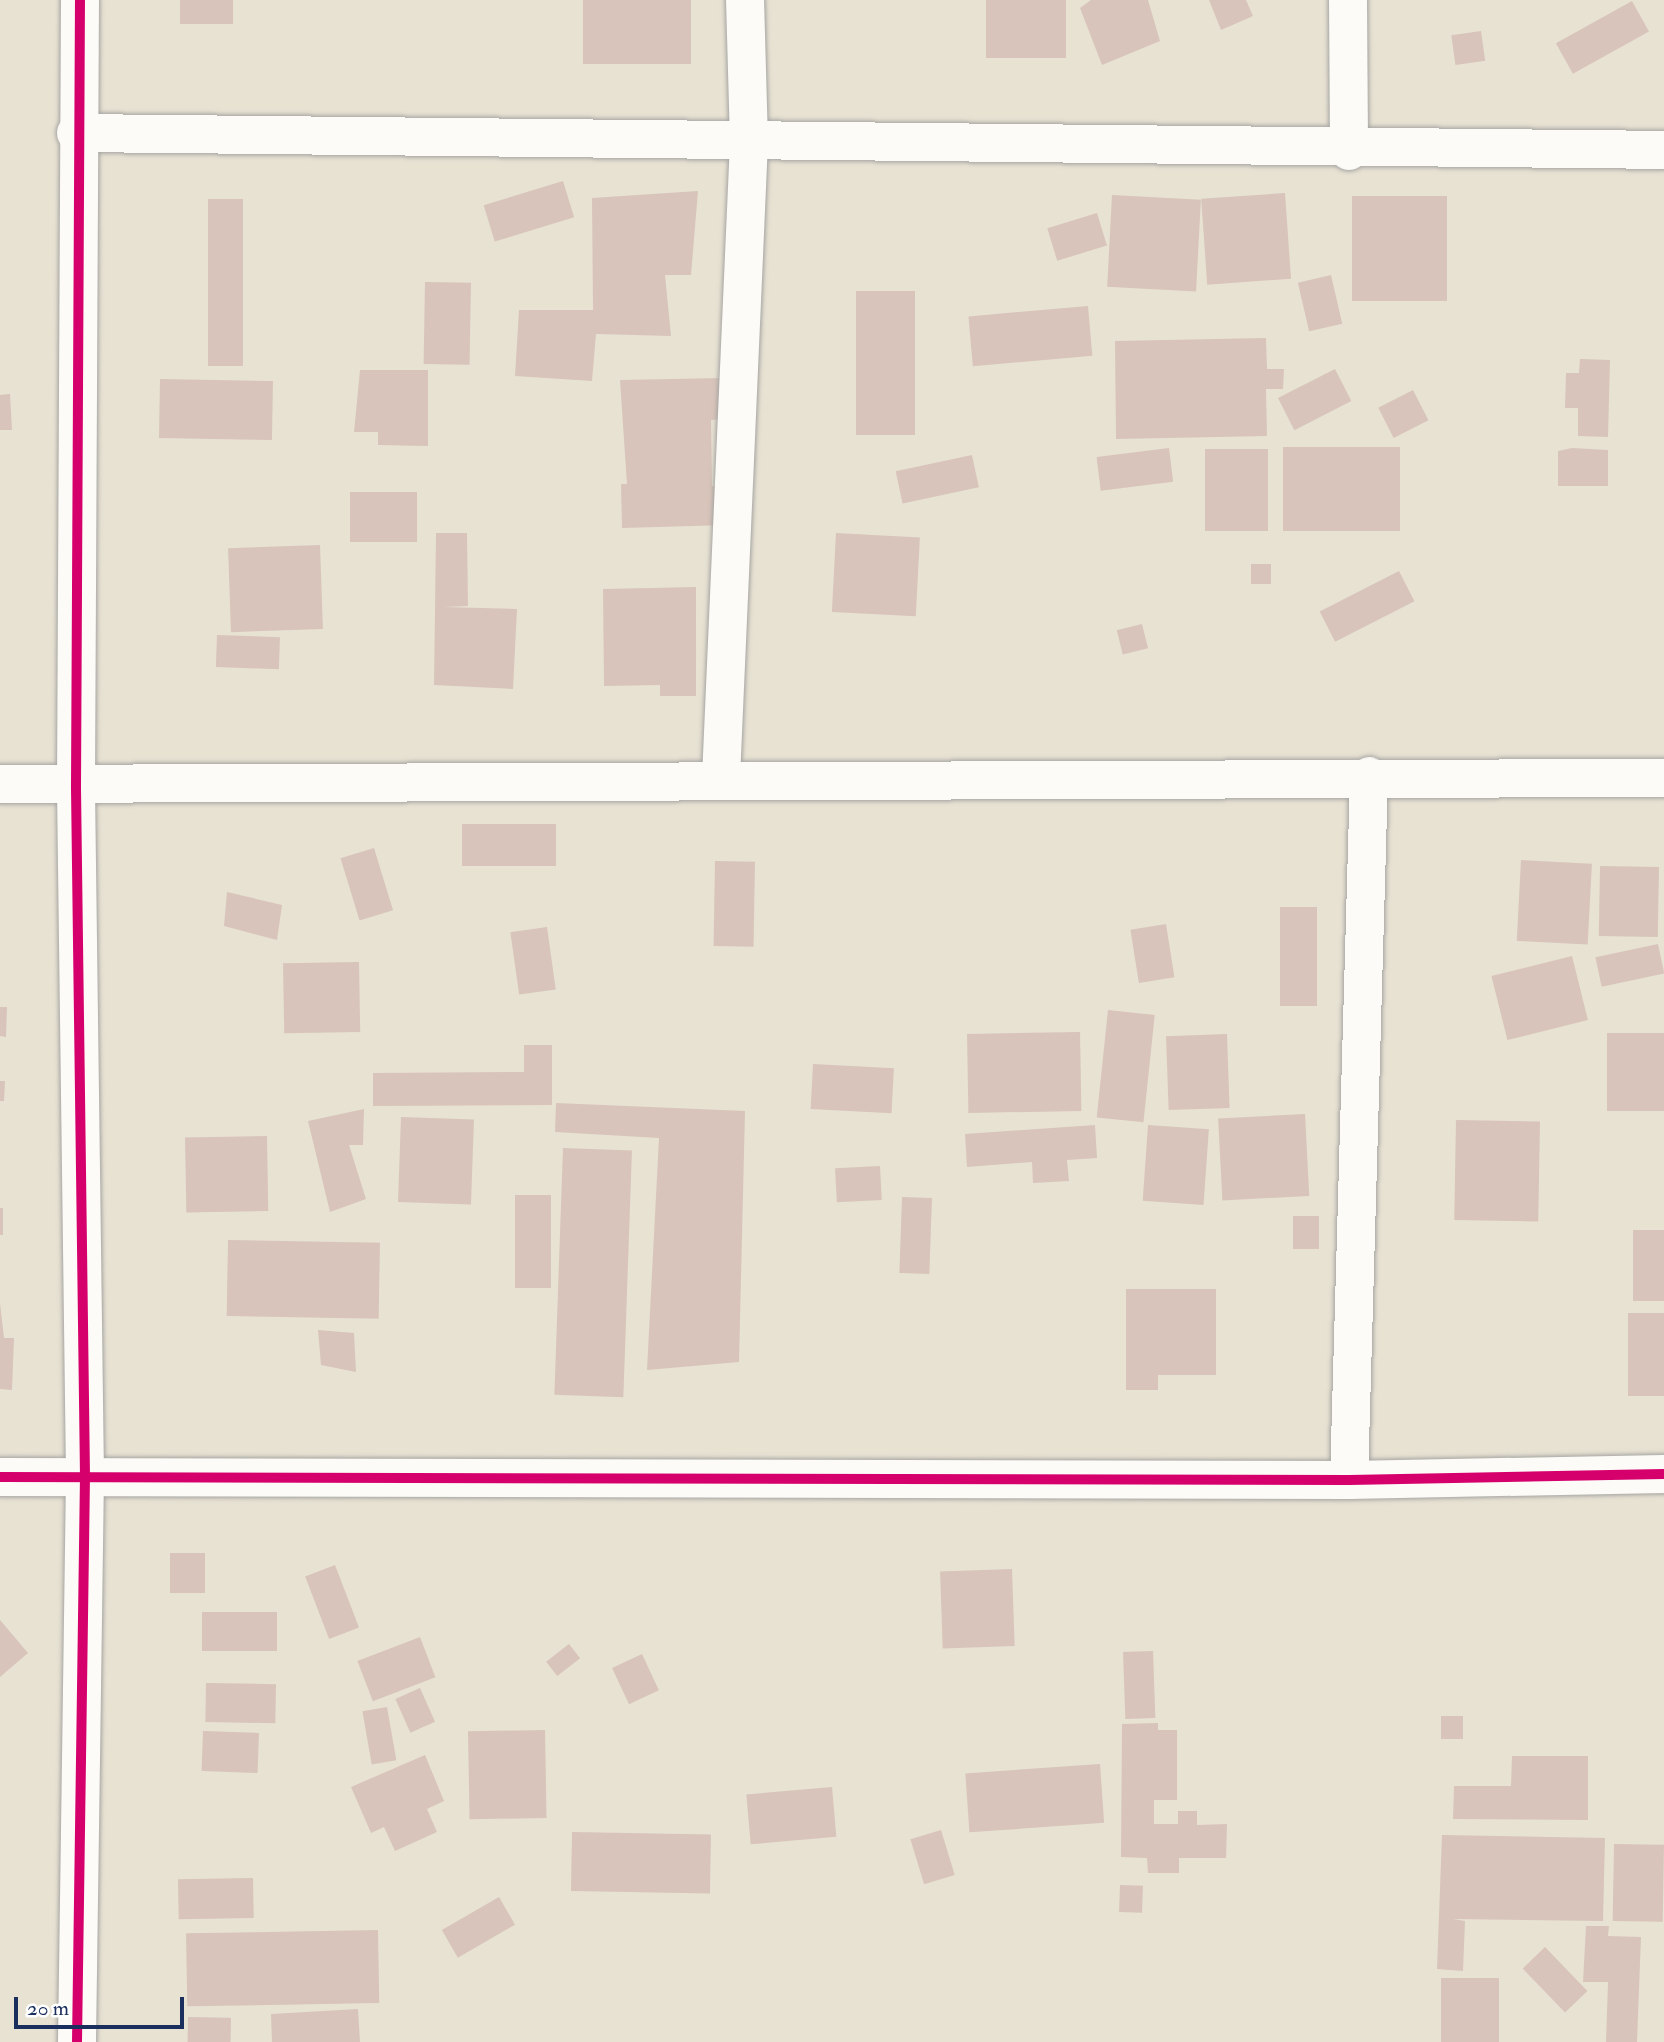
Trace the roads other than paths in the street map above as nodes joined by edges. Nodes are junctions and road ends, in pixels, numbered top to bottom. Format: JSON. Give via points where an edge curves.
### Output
{"nodes":[{"id":1,"x":80,"y":0,"type":"edge"},
{"id":2,"x":745,"y":0,"type":"edge"},
{"id":3,"x":1348,"y":0,"type":"edge"},
{"id":4,"x":76,"y":133,"type":"junction"},
{"id":5,"x":749,"y":142,"type":"junction"},
{"id":6,"x":1664,"y":150,"type":"edge"},
{"id":7,"x":1349,"y":151,"type":"junction"},
{"id":8,"x":1369,"y":776,"type":"junction"},
{"id":9,"x":720,"y":778,"type":"junction"},
{"id":10,"x":1664,"y":778,"type":"edge"},
{"id":11,"x":0,"y":784,"type":"edge"},
{"id":12,"x":76,"y":786,"type":"junction"},
{"id":13,"x":1664,"y":1474,"type":"edge"},
{"id":14,"x":85,"y":1476,"type":"junction"},
{"id":15,"x":0,"y":1477,"type":"edge"},
{"id":16,"x":1349,"y":1480,"type":"junction"},
{"id":17,"x":77,"y":2042,"type":"edge"}],
"edges":[{"from":1,"to":4,"type":"street"},
{"from":2,"to":5,"type":"street"},
{"from":3,"to":7,"type":"street"},
{"from":4,"to":5,"type":"street"},
{"from":4,"to":12,"type":"street"},
{"from":5,"to":7,"type":"street"},
{"from":5,"to":9,"type":"street"},
{"from":6,"to":7,"type":"street"},
{"from":8,"to":9,"type":"street"},
{"from":8,"to":10,"type":"street"},
{"from":8,"to":16,"type":"street"},
{"from":9,"to":12,"type":"street"},
{"from":11,"to":12,"type":"street"},
{"from":12,"to":14,"type":"street"},
{"from":13,"to":16,"type":"street"},
{"from":14,"to":15,"type":"street"},
{"from":14,"to":16,"type":"street"},
{"from":14,"to":17,"type":"street"}]}
